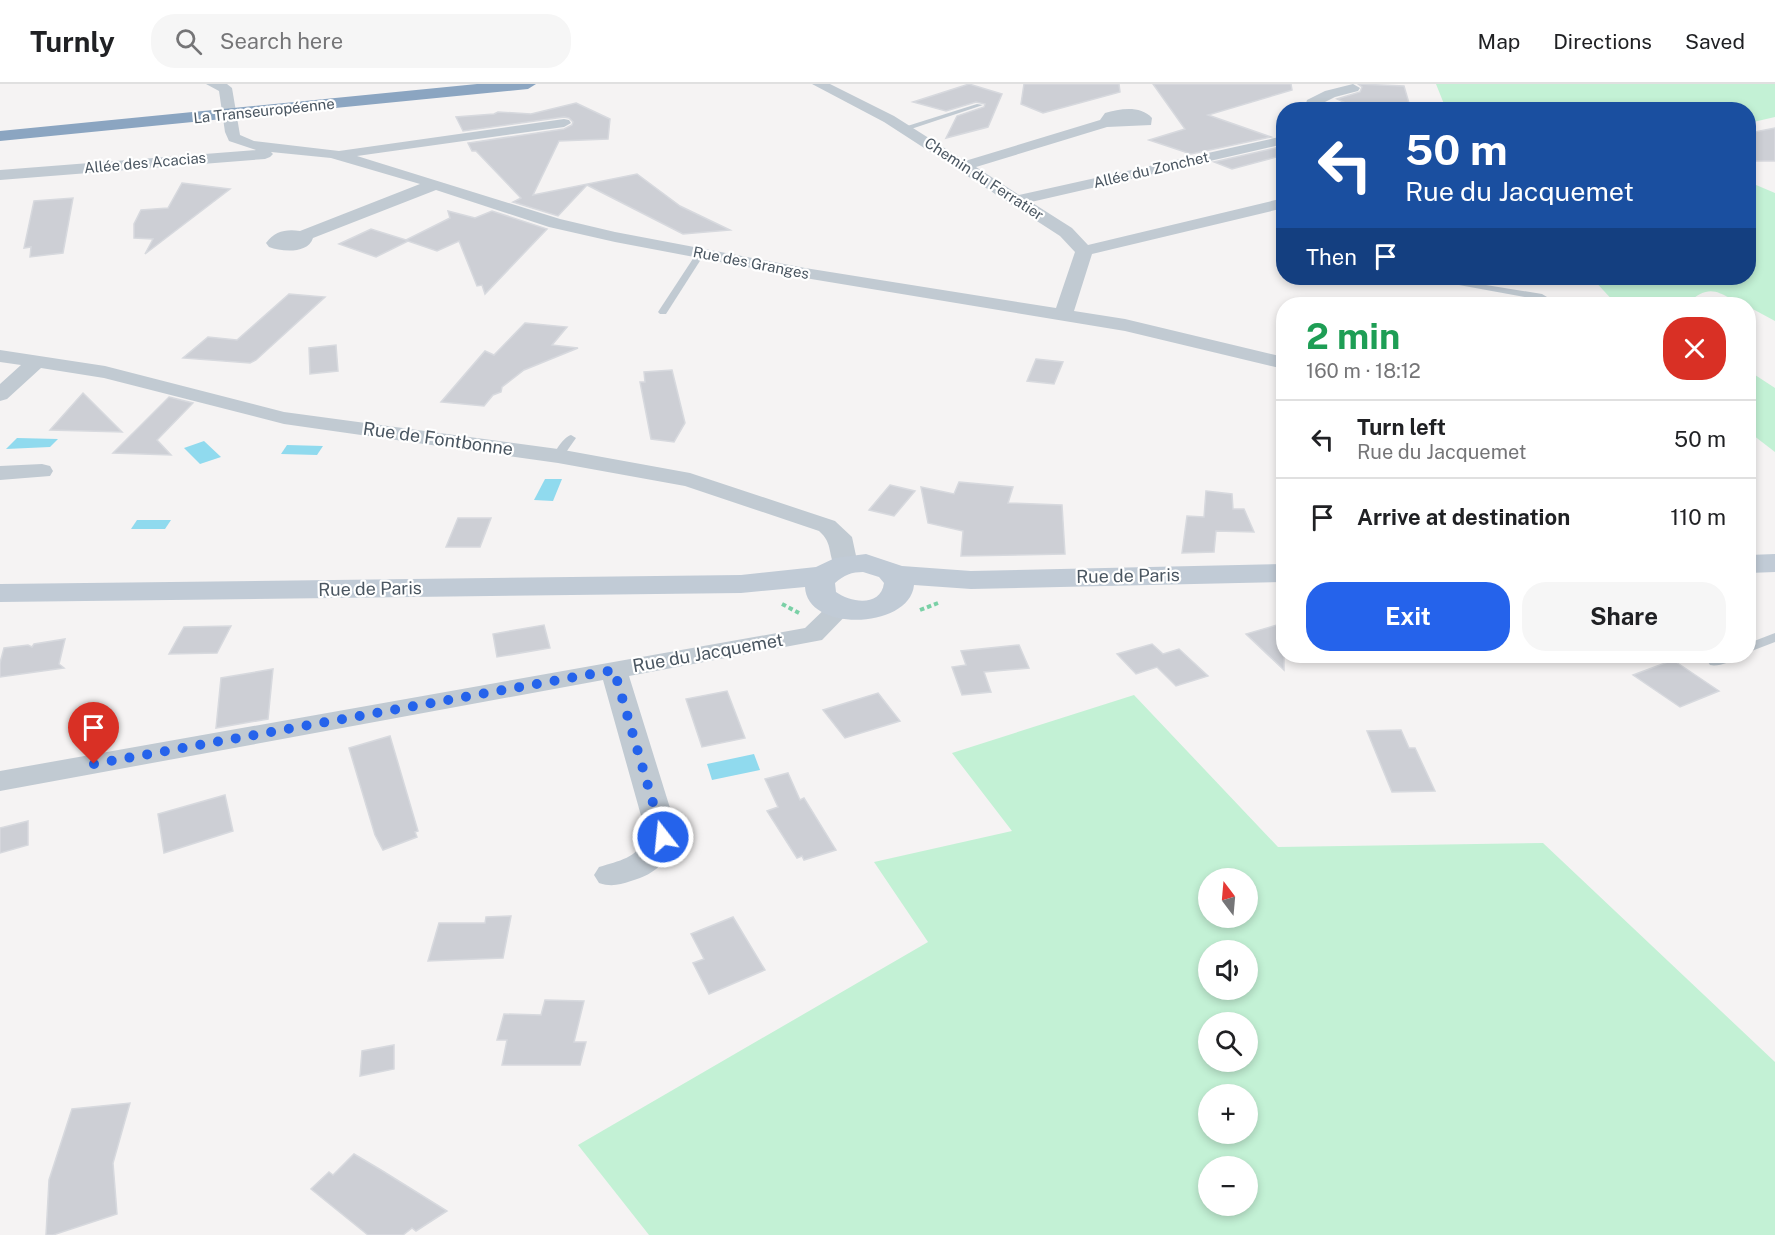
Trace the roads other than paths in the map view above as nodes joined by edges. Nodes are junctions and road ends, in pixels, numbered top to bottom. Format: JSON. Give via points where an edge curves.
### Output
{"nodes":[{"id":1,"x":213,"y":84,"type":"edge"},
{"id":2,"x":452,"y":84,"type":"edge"},
{"id":3,"x":528,"y":84,"type":"edge"},
{"id":4,"x":819,"y":84,"type":"edge"},
{"id":5,"x":1353,"y":88,"type":"dead end"},
{"id":6,"x":1314,"y":102,"type":"edge"},
{"id":7,"x":979,"y":105,"type":"dead end"},
{"id":8,"x":564,"y":123,"type":"dead end"},
{"id":9,"x":1106,"y":123,"type":"dead end"},
{"id":10,"x":0,"y":128,"type":"edge"},
{"id":11,"x":905,"y":128,"type":"junction"},
{"id":12,"x":0,"y":136,"type":"edge"},
{"id":13,"x":1276,"y":142,"type":"edge"},
{"id":14,"x":290,"y":150,"type":"junction"},
{"id":15,"x":332,"y":154,"type":"junction"},
{"id":16,"x":964,"y":166,"type":"junction"},
{"id":17,"x":0,"y":175,"type":"edge"},
{"id":18,"x":432,"y":185,"type":"junction"},
{"id":19,"x":1019,"y":200,"type":"junction"},
{"id":20,"x":1276,"y":205,"type":"edge"},
{"id":21,"x":303,"y":236,"type":"dead end"},
{"id":22,"x":1084,"y":251,"type":"junction"},
{"id":23,"x":701,"y":254,"type":"junction"},
{"id":24,"x":1476,"y":285,"type":"edge"},
{"id":25,"x":1542,"y":297,"type":"edge"},
{"id":26,"x":663,"y":312,"type":"dead end"},
{"id":27,"x":1063,"y":315,"type":"junction"},
{"id":28,"x":0,"y":356,"type":"edge"},
{"id":29,"x":38,"y":360,"type":"junction"},
{"id":30,"x":1276,"y":361,"type":"edge"},
{"id":31,"x":0,"y":395,"type":"edge"},
{"id":32,"x":571,"y":438,"type":"dead end"},
{"id":33,"x":558,"y":456,"type":"junction"},
{"id":34,"x":42,"y":471,"type":"dead end"},
{"id":35,"x":0,"y":472,"type":"edge"},
{"id":36,"x":1276,"y":573,"type":"edge"},
{"id":37,"x":897,"y":584,"type":"junction"},
{"id":38,"x":833,"y":586,"type":"junction"},
{"id":39,"x":0,"y":593,"type":"edge"},
{"id":40,"x":1775,"y":637,"type":"edge"},
{"id":41,"x":1756,"y":645,"type":"edge"},
{"id":42,"x":614,"y":670,"type":"junction"},
{"id":43,"x":0,"y":781,"type":"edge"},
{"id":44,"x":610,"y":875,"type":"dead end"}],
"edges":[{"from":1,"to":14,"type":"street","name":"Rue des Granges","via":[[225,88],[229,96],[230,130],[234,138],[251,145]]},
{"from":2,"to":10,"type":"highway","name":"La Transeuropéenne"},
{"from":3,"to":12,"type":"highway","name":"La Transeuropéenne"},
{"from":4,"to":11,"type":"street","name":"Chemin du Ferratier"},
{"from":5,"to":6,"type":"street"},
{"from":7,"to":11,"type":"lane"},
{"from":8,"to":15,"type":"street"},
{"from":9,"to":16,"type":"street"},
{"from":11,"to":16,"type":"street","name":"Chemin du Ferratier"},
{"from":13,"to":19,"type":"street","name":"Allée du Zonchet"},
{"from":14,"to":15,"type":"street","name":"Rue des Granges"},
{"from":14,"to":17,"type":"street","name":"Allée des Acacias"},
{"from":15,"to":18,"type":"street","name":"Rue des Granges"},
{"from":16,"to":19,"type":"street","name":"Chemin du Ferratier"},
{"from":18,"to":21,"type":"street"},
{"from":18,"to":23,"type":"street","name":"Rue des Granges","via":[[555,223]]},
{"from":19,"to":22,"type":"street","name":"Chemin du Ferratier","via":[[1066,232]]},
{"from":20,"to":22,"type":"street"},
{"from":22,"to":27,"type":"street"},
{"from":23,"to":26,"type":"lane"},
{"from":23,"to":27,"type":"street","name":"Rue des Granges"},
{"from":24,"to":25,"type":"lane"},
{"from":27,"to":30,"type":"street","name":"Rue des Granges","via":[[1125,325]]},
{"from":28,"to":29,"type":"street","name":"Rue de Fontbonne"},
{"from":29,"to":31,"type":"street"},
{"from":29,"to":33,"type":"street","name":"Rue de Fontbonne","via":[[105,372],[284,418]]},
{"from":32,"to":33,"type":"lane"},
{"from":33,"to":38,"type":"street","name":"Rue de Fontbonne","via":[[690,480],[827,526],[840,537]]},
{"from":34,"to":35,"type":"street"},
{"from":36,"to":37,"type":"main road","name":"Rue de Paris"},
{"from":37,"to":38,"type":"main road","via":[[879,566],[866,563]]},
{"from":37,"to":38,"type":"main road","name":"Rue de Paris","via":[[888,603],[864,610]]},
{"from":38,"to":39,"type":"main road","name":"Rue de Paris"},
{"from":38,"to":42,"type":"street","name":"Rue du Jacquemet","via":[[813,634]]},
{"from":40,"to":41,"type":"lane"},
{"from":42,"to":43,"type":"street","name":"Rue du Jacquemet"},
{"from":42,"to":44,"type":"street","via":[[663,837],[656,854],[638,868]]}]}
